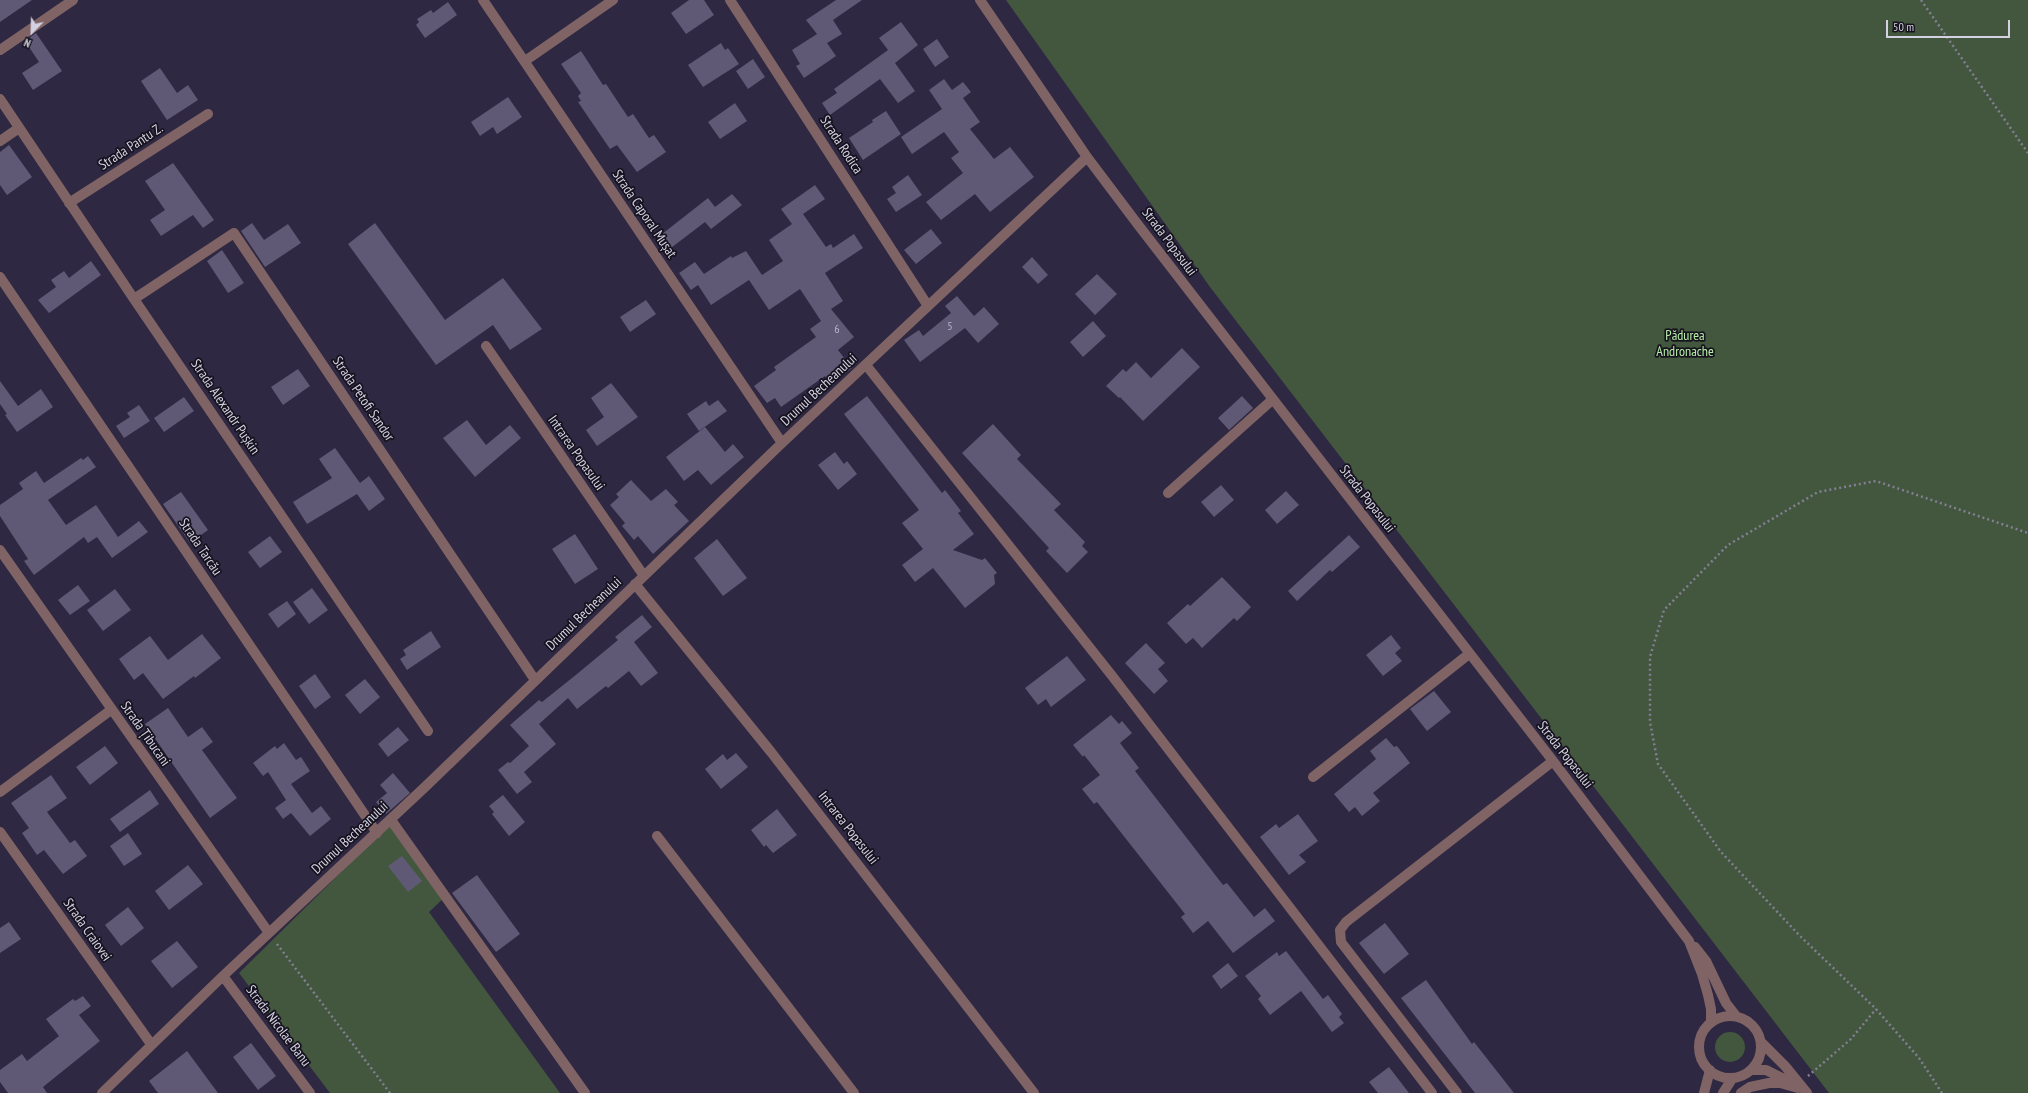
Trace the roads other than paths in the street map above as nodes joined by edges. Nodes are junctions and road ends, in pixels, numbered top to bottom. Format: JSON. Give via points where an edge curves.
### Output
{"nodes":[{"id":1,"x":73,"y":0,"type":"edge"},
{"id":2,"x":483,"y":0,"type":"edge"},
{"id":3,"x":613,"y":0,"type":"edge"},
{"id":4,"x":730,"y":0,"type":"edge"},
{"id":5,"x":980,"y":0,"type":"edge"},
{"id":6,"x":0,"y":50,"type":"edge"},
{"id":7,"x":525,"y":61,"type":"junction"},
{"id":8,"x":0,"y":98,"type":"edge"},
{"id":9,"x":208,"y":114,"type":"dead end"},
{"id":10,"x":19,"y":128,"type":"junction"},
{"id":11,"x":0,"y":141,"type":"edge"},
{"id":12,"x":1087,"y":157,"type":"junction"},
{"id":13,"x":70,"y":203,"type":"junction"},
{"id":14,"x":0,"y":277,"type":"edge"},
{"id":15,"x":134,"y":299,"type":"junction"},
{"id":16,"x":928,"y":306,"type":"junction"},
{"id":17,"x":486,"y":346,"type":"dead end"},
{"id":18,"x":866,"y":366,"type":"junction"},
{"id":19,"x":1272,"y":400,"type":"junction"},
{"id":20,"x":782,"y":443,"type":"junction"},
{"id":21,"x":1168,"y":493,"type":"dead end"},
{"id":22,"x":0,"y":550,"type":"edge"},
{"id":23,"x":644,"y":576,"type":"junction"},
{"id":24,"x":635,"y":584,"type":"junction"},
{"id":25,"x":1469,"y":654,"type":"junction"},
{"id":26,"x":535,"y":680,"type":"junction"},
{"id":27,"x":111,"y":710,"type":"junction"},
{"id":28,"x":428,"y":730,"type":"dead end"},
{"id":29,"x":1553,"y":761,"type":"junction"},
{"id":30,"x":1313,"y":777,"type":"dead end"},
{"id":31,"x":0,"y":792,"type":"edge"},
{"id":32,"x":391,"y":820,"type":"junction"},
{"id":33,"x":0,"y":832,"type":"edge"},
{"id":34,"x":377,"y":833,"type":"junction"},
{"id":35,"x":657,"y":836,"type":"dead end"},
{"id":36,"x":269,"y":933,"type":"junction"},
{"id":37,"x":1690,"y":941,"type":"junction"},
{"id":38,"x":223,"y":976,"type":"junction"},
{"id":39,"x":1736,"y":1016,"type":"junction"},
{"id":40,"x":1711,"y":1022,"type":"junction"},
{"id":41,"x":1762,"y":1043,"type":"junction"},
{"id":42,"x":151,"y":1044,"type":"junction"},
{"id":43,"x":1710,"y":1070,"type":"junction"},
{"id":44,"x":1753,"y":1070,"type":"junction"},
{"id":45,"x":1732,"y":1079,"type":"junction"},
{"id":46,"x":1802,"y":1089,"type":"edge"},
{"id":47,"x":102,"y":1093,"type":"edge"},
{"id":48,"x":310,"y":1093,"type":"edge"},
{"id":49,"x":585,"y":1093,"type":"edge"},
{"id":50,"x":854,"y":1093,"type":"edge"},
{"id":51,"x":1034,"y":1093,"type":"edge"},
{"id":52,"x":1432,"y":1093,"type":"edge"},
{"id":53,"x":1457,"y":1093,"type":"edge"},
{"id":54,"x":1704,"y":1093,"type":"edge"},
{"id":55,"x":1723,"y":1093,"type":"edge"},
{"id":56,"x":1741,"y":1093,"type":"edge"}],
"edges":[{"from":1,"to":6,"type":"street"},
{"from":2,"to":7,"type":"street","name":"Strada Caporal Mușat"},
{"from":3,"to":7,"type":"street"},
{"from":4,"to":16,"type":"street","name":"Strada Rodica"},
{"from":5,"to":12,"type":"street","name":"Strada Popasului"},
{"from":7,"to":20,"type":"street","name":"Strada Caporal Mușat"},
{"from":8,"to":10,"type":"street","name":"Strada Alexandr Pușkin"},
{"from":9,"to":13,"type":"street","name":"Strada Pantu Z."},
{"from":10,"to":11,"type":"street"},
{"from":10,"to":13,"type":"street","name":"Strada Alexandr Pușkin"},
{"from":12,"to":16,"type":"street","name":"Drumul Becheanului"},
{"from":12,"to":19,"type":"street","name":"Strada Popasului"},
{"from":13,"to":15,"type":"street","name":"Strada Alexandr Pușkin"},
{"from":14,"to":34,"type":"street","name":"Strada Tarcău"},
{"from":15,"to":26,"type":"street","name":"Strada Petofi Sandor","via":[[234,233]]},
{"from":15,"to":28,"type":"street","name":"Strada Alexandr Pușkin"},
{"from":16,"to":18,"type":"street","name":"Drumul Becheanului"},
{"from":17,"to":23,"type":"street","name":"Intrarea Popasului"},
{"from":18,"to":20,"type":"street","name":"Drumul Becheanului"},
{"from":18,"to":52,"type":"street","via":[[1113,677]]},
{"from":19,"to":21,"type":"street"},
{"from":19,"to":25,"type":"street","name":"Strada Popasului"},
{"from":20,"to":23,"type":"street","name":"Drumul Becheanului"},
{"from":22,"to":27,"type":"street","name":"Strada Țibucani"},
{"from":23,"to":24,"type":"street","name":"Drumul Becheanului"},
{"from":24,"to":26,"type":"street","name":"Drumul Becheanului"},
{"from":24,"to":51,"type":"street","name":"Intrarea Popasului","via":[[772,752]]},
{"from":25,"to":29,"type":"street","name":"Strada Popasului"},
{"from":25,"to":30,"type":"street"},
{"from":26,"to":32,"type":"street","name":"Drumul Becheanului"},
{"from":27,"to":31,"type":"street"},
{"from":27,"to":36,"type":"street","name":"Strada Țibucani"},
{"from":29,"to":37,"type":"street","name":"Strada Popasului"},
{"from":29,"to":53,"type":"street","via":[[1346,922],[1340,930],[1341,942]]},
{"from":32,"to":34,"type":"street","name":"Drumul Becheanului"},
{"from":32,"to":49,"type":"street"},
{"from":33,"to":42,"type":"street","name":"Strada Craiovei"},
{"from":34,"to":36,"type":"street","name":"Drumul Becheanului"},
{"from":35,"to":50,"type":"street"},
{"from":36,"to":38,"type":"street","name":"Drumul Becheanului"},
{"from":37,"to":39,"type":"street","via":[[1706,961],[1726,1003]]},
{"from":37,"to":40,"type":"street","name":"Strada Popasului","via":[[1708,995]]},
{"from":38,"to":42,"type":"street","name":"Drumul Becheanului"},
{"from":38,"to":48,"type":"street","name":"Strada Nicolae Banu"},
{"from":39,"to":40,"type":"street","via":[[1722,1016]]},
{"from":39,"to":41,"type":"street","via":[[1751,1024]]},
{"from":40,"to":43,"type":"street","via":[[1703,1032],[1698,1046],[1702,1061]]},
{"from":41,"to":44,"type":"street","via":[[1761,1056]]},
{"from":41,"to":46,"type":"street","via":[[1785,1066]]},
{"from":42,"to":47,"type":"street","name":"Drumul Becheanului"},
{"from":43,"to":45,"type":"street","via":[[1724,1078]]},
{"from":43,"to":54,"type":"street"},
{"from":44,"to":45,"type":"street","via":[[1740,1078]]},
{"from":44,"to":46,"type":"street","via":[[1766,1070]]},
{"from":45,"to":55,"type":"street"},
{"from":46,"to":56,"type":"street","via":[[1769,1083]]}]}
